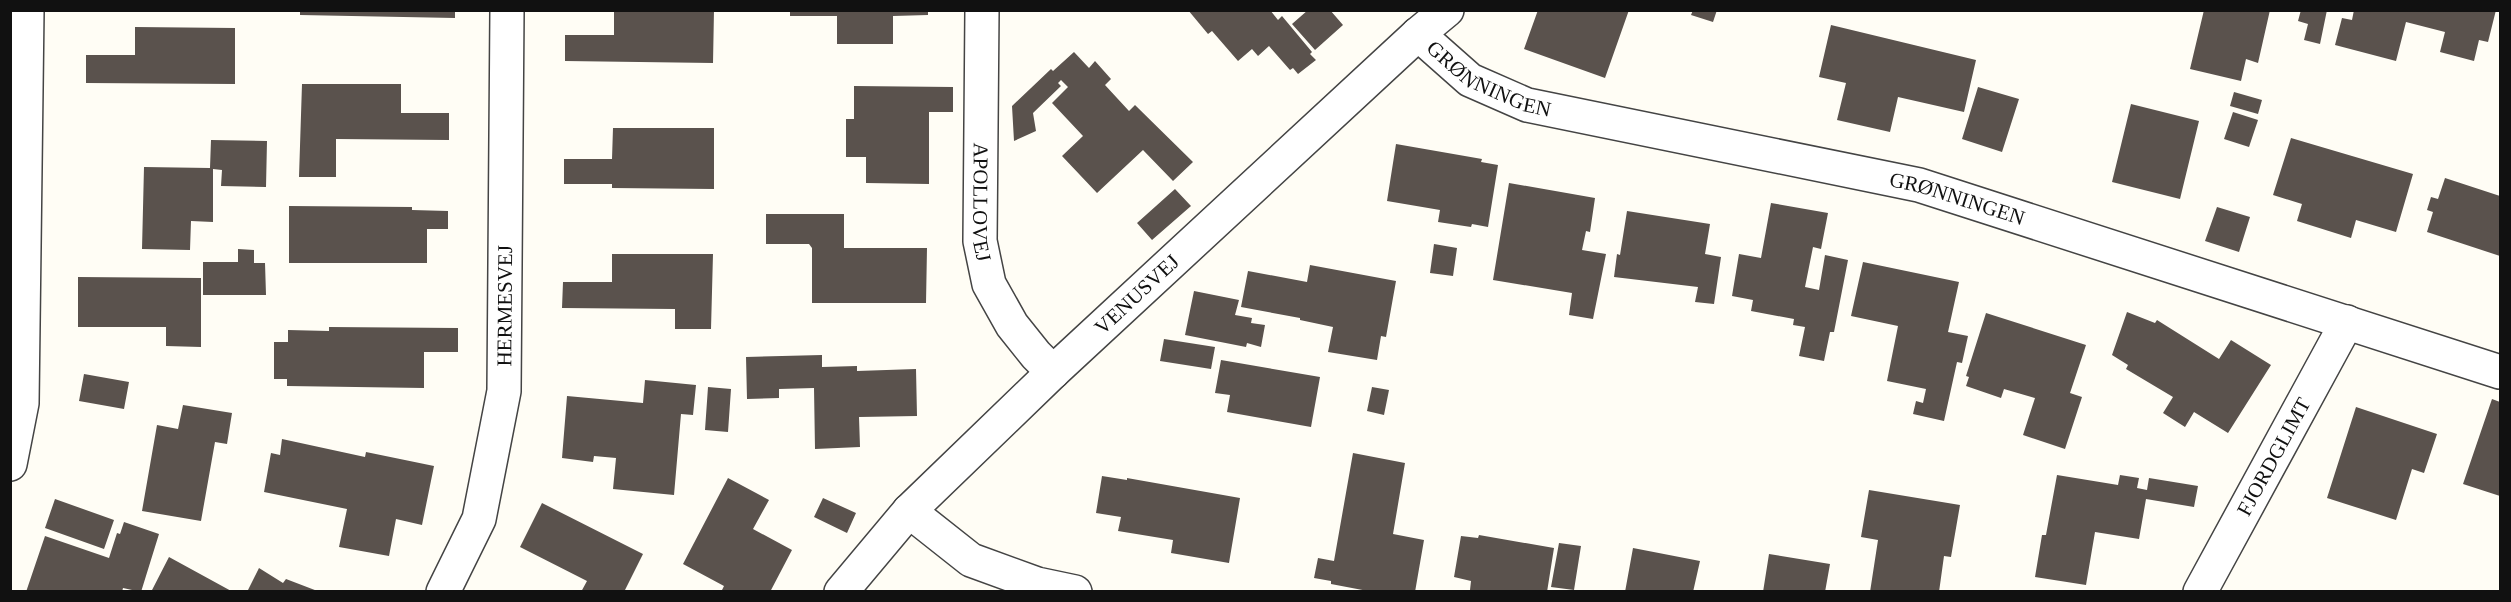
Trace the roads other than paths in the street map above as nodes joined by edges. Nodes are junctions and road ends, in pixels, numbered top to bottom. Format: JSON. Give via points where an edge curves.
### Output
{"nodes":[{"id":1,"x":27,"y":10,"type":"edge"},
{"id":2,"x":507,"y":10,"type":"edge"},
{"id":3,"x":982,"y":10,"type":"edge"},
{"id":4,"x":1447,"y":10,"type":"edge"},
{"id":5,"x":1418,"y":34,"type":"junction"},
{"id":6,"x":2347,"y":322,"type":"junction"},
{"id":7,"x":1053,"y":372,"type":"junction"},
{"id":8,"x":2500,"y":372,"type":"edge"},
{"id":9,"x":10,"y":464,"type":"edge"},
{"id":10,"x":909,"y":511,"type":"junction"},
{"id":11,"x":443,"y":591,"type":"edge"},
{"id":12,"x":841,"y":591,"type":"edge"},
{"id":13,"x":1075,"y":591,"type":"edge"},
{"id":14,"x":2200,"y":591,"type":"edge"}],
"edges":[{"from":1,"to":9,"type":"street","via":[[22,403]]},
{"from":2,"to":11,"type":"street","name":"HERMESVEJ","via":[[504,392],[479,519]]},
{"from":3,"to":7,"type":"street","name":"APOLLOVEJ","via":[[980,241],[989,284],[1000,305],[1018,333]]},
{"from":4,"to":5,"type":"street","name":"VENUSVEJ"},
{"from":5,"to":6,"type":"street","name":"GRØNNINGEN","via":[[1470,80],[1527,105],[1918,185]]},
{"from":5,"to":7,"type":"street","name":"VENUSVEJ"},
{"from":6,"to":8,"type":"street","name":"GRØNNINGEN"},
{"from":6,"to":14,"type":"street","name":"FJORDGLIMT"},
{"from":7,"to":10,"type":"street","name":"VENUSVEJ"},
{"from":10,"to":12,"type":"street","name":"VENUSVEJ"},
{"from":10,"to":13,"type":"street","via":[[971,560],[1037,584]]}]}
